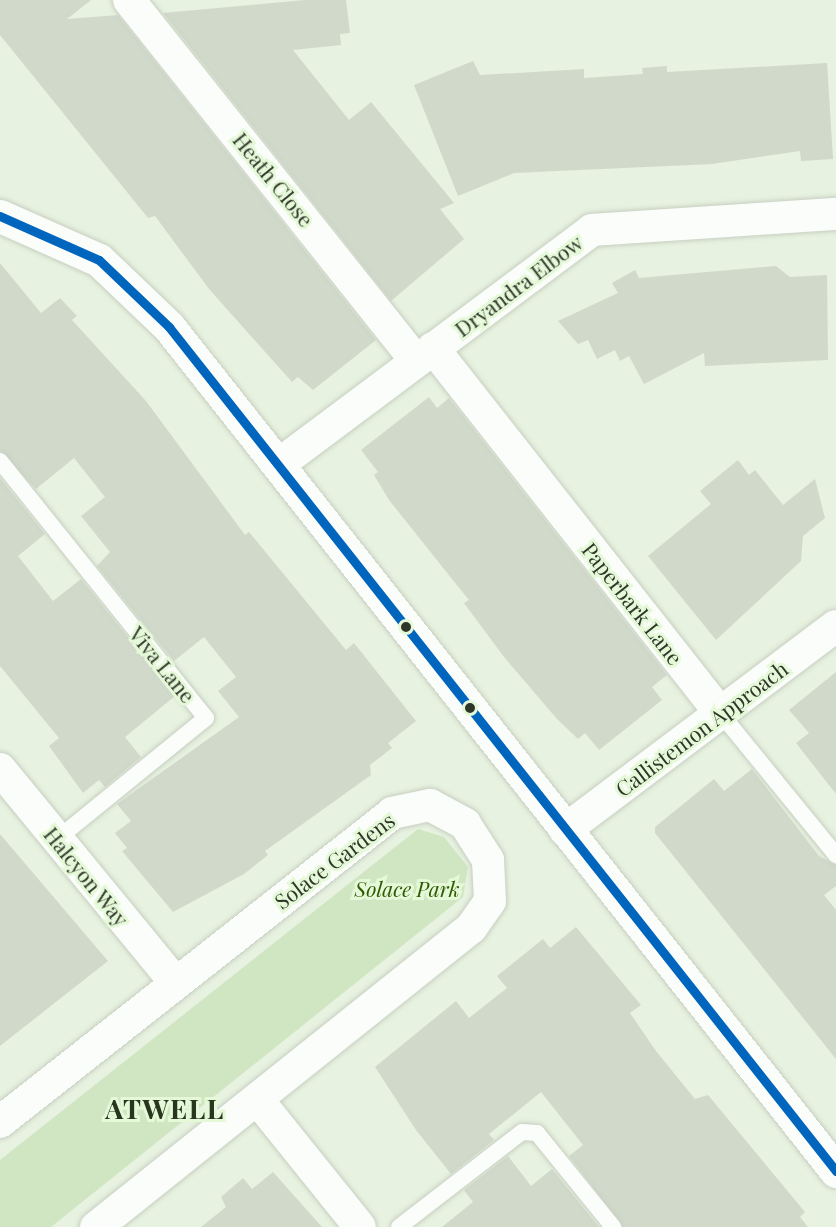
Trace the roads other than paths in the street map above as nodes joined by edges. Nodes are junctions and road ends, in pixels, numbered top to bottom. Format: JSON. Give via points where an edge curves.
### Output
{"nodes":[{"id":1,"x":129,"y":0,"type":"edge"},
{"id":2,"x":836,"y":214,"type":"edge"},
{"id":3,"x":0,"y":216,"type":"edge"},
{"id":4,"x":425,"y":355,"type":"junction"},
{"id":5,"x":0,"y":461,"type":"edge"},
{"id":6,"x":278,"y":465,"type":"junction"},
{"id":7,"x":836,"y":626,"type":"edge"},
{"id":8,"x":721,"y":714,"type":"junction"},
{"id":9,"x":0,"y":769,"type":"edge"},
{"id":10,"x":565,"y":830,"type":"junction"},
{"id":11,"x":57,"y":838,"type":"junction"},
{"id":12,"x":836,"y":855,"type":"edge"},
{"id":13,"x":175,"y":982,"type":"junction"},
{"id":14,"x":257,"y":1099,"type":"junction"},
{"id":15,"x":0,"y":1122,"type":"edge"},
{"id":16,"x":836,"y":1171,"type":"edge"},
{"id":17,"x":96,"y":1227,"type":"edge"},
{"id":18,"x":360,"y":1227,"type":"edge"},
{"id":19,"x":399,"y":1227,"type":"edge"},
{"id":20,"x":613,"y":1227,"type":"edge"}],
"edges":[{"from":1,"to":4,"type":"street","name":"Heath Close"},
{"from":2,"to":4,"type":"street","name":"Dryandra Elbow","via":[[592,230]]},
{"from":3,"to":6,"type":"street","via":[[99,260],[169,327]]},
{"from":4,"to":6,"type":"street","name":"Dryandra Elbow"},
{"from":4,"to":8,"type":"street","name":"Paperbark Lane"},
{"from":5,"to":11,"type":"lane","name":"Viva Lane","via":[[206,718]]},
{"from":6,"to":10,"type":"street"},
{"from":7,"to":8,"type":"street","name":"Callistemon Approach"},
{"from":8,"to":10,"type":"street","name":"Callistemon Approach"},
{"from":8,"to":12,"type":"lane","name":"Paperbark Lane"},
{"from":9,"to":11,"type":"street","name":"Halcyon Way"},
{"from":10,"to":16,"type":"street"},
{"from":11,"to":13,"type":"street","name":"Halcyon Way"},
{"from":13,"to":14,"type":"street","name":"Solace Gardens","via":[[392,813],[430,805],[465,824],[488,871],[490,901],[471,928]]},
{"from":13,"to":15,"type":"street","name":"Solace Gardens"},
{"from":14,"to":17,"type":"street","name":"Solace Gardens"},
{"from":14,"to":18,"type":"street"},
{"from":19,"to":20,"type":"lane","via":[[522,1132],[537,1133]]}]}
